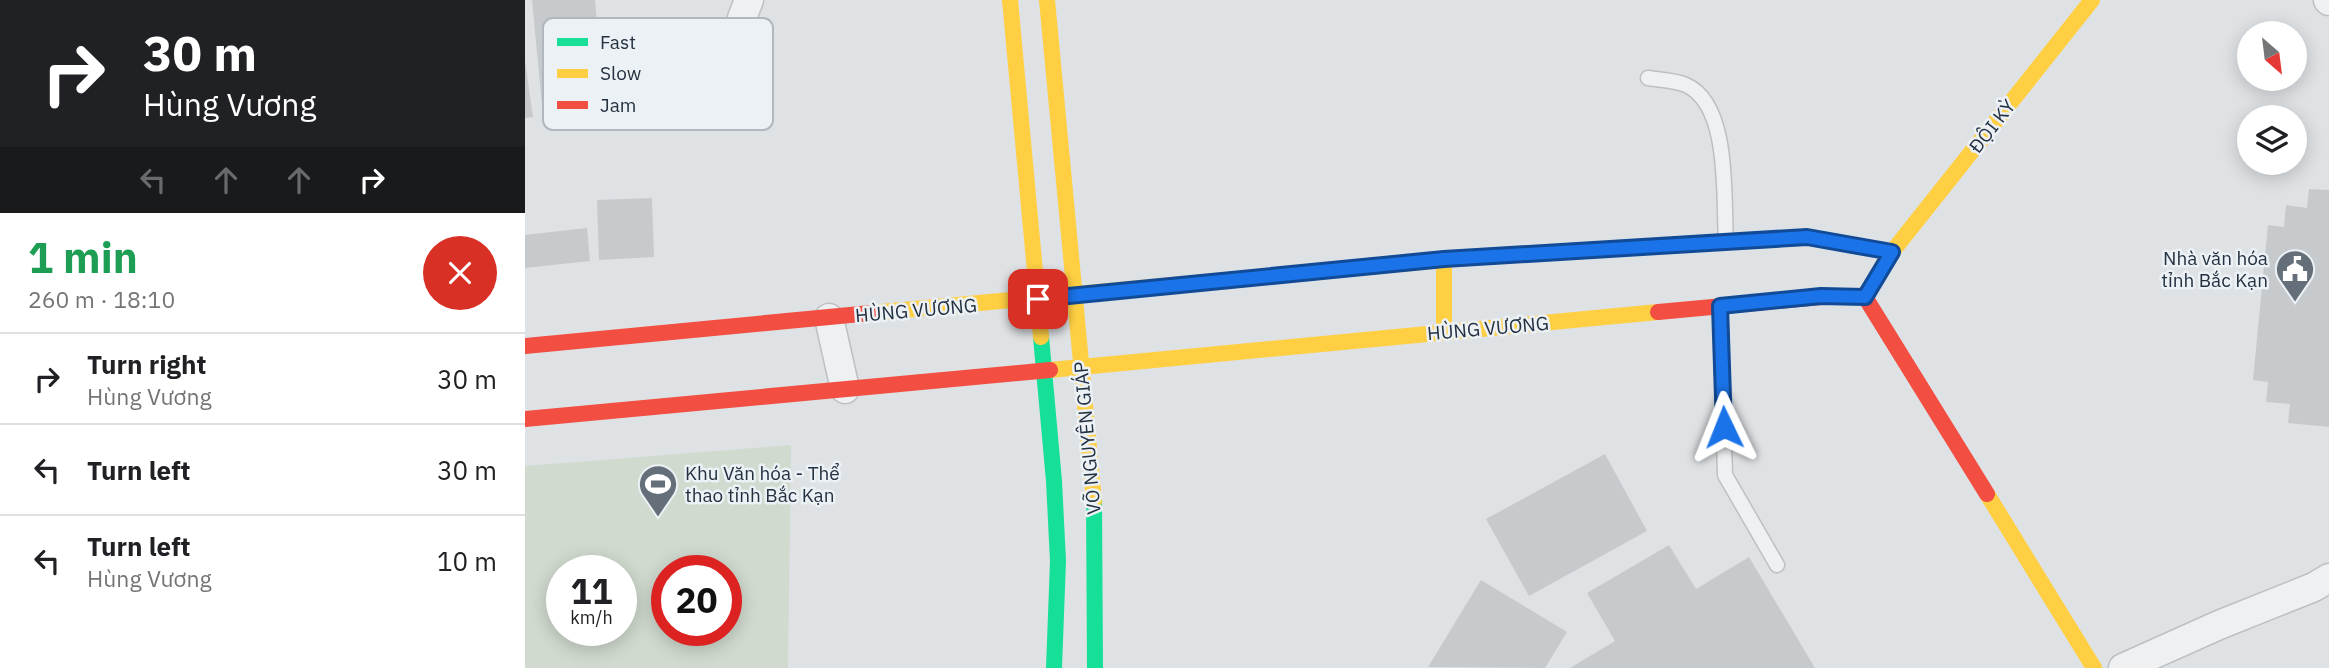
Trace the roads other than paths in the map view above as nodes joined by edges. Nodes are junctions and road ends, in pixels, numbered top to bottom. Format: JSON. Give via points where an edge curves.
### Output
{"nodes":[{"id":1,"x":748,"y":0,"type":"edge"},
{"id":2,"x":1010,"y":0,"type":"edge"},
{"id":3,"x":1047,"y":0,"type":"edge"},
{"id":4,"x":2092,"y":0,"type":"edge"},
{"id":5,"x":741,"y":18,"type":"edge"},
{"id":6,"x":1648,"y":78,"type":"dead end"},
{"id":7,"x":1726,"y":242,"type":"junction"},
{"id":8,"x":1892,"y":252,"type":"junction"},
{"id":9,"x":1444,"y":259,"type":"junction"},
{"id":10,"x":1074,"y":295,"type":"junction"},
{"id":11,"x":1865,"y":297,"type":"junction"},
{"id":12,"x":1038,"y":299,"type":"junction"},
{"id":13,"x":1720,"y":306,"type":"junction"},
{"id":14,"x":829,"y":318,"type":"junction"},
{"id":15,"x":1444,"y":332,"type":"junction"},
{"id":16,"x":525,"y":346,"type":"edge"},
{"id":17,"x":1080,"y":366,"type":"junction"},
{"id":18,"x":1044,"y":370,"type":"junction"},
{"id":19,"x":845,"y":389,"type":"junction"},
{"id":20,"x":525,"y":419,"type":"edge"},
{"id":21,"x":1777,"y":565,"type":"dead end"},
{"id":22,"x":2329,"y":578,"type":"edge"},
{"id":23,"x":1054,"y":668,"type":"edge"},
{"id":24,"x":1095,"y":668,"type":"edge"},
{"id":25,"x":2094,"y":668,"type":"edge"},
{"id":26,"x":2123,"y":668,"type":"edge"}],
"edges":[{"from":1,"to":5,"type":"street"},
{"from":2,"to":12,"type":"street","name":"VÕ NGUYÊN GIÁP"},
{"from":3,"to":10,"type":"street","name":"VÕ NGUYÊN GIÁP"},
{"from":4,"to":8,"type":"street","name":"ĐỘI KỲ"},
{"from":6,"to":7,"type":"lane","via":[[1685,85],[1699,94],[1714,118]]},
{"from":7,"to":8,"type":"street","name":"HÙNG VƯƠNG","via":[[1807,237]]},
{"from":7,"to":9,"type":"street","name":"HÙNG VƯƠNG"},
{"from":8,"to":11,"type":"street","name":"ĐỘI KỲ"},
{"from":9,"to":10,"type":"street","name":"HÙNG VƯƠNG"},
{"from":9,"to":15,"type":"street"},
{"from":10,"to":12,"type":"street","name":"HÙNG VƯƠNG"},
{"from":10,"to":17,"type":"street","name":"VÕ NGUYÊN GIÁP"},
{"from":11,"to":13,"type":"street","name":"HÙNG VƯƠNG","via":[[1821,296]]},
{"from":11,"to":25,"type":"street"},
{"from":12,"to":14,"type":"street","name":"HÙNG VƯƠNG"},
{"from":12,"to":18,"type":"street","name":"VÕ NGUYÊN GIÁP"},
{"from":13,"to":15,"type":"street","name":"HÙNG VƯƠNG"},
{"from":13,"to":21,"type":"lane","via":[[1725,475]]},
{"from":14,"to":16,"type":"street","name":"HÙNG VƯƠNG"},
{"from":14,"to":19,"type":"street"},
{"from":15,"to":17,"type":"street","name":"HÙNG VƯƠNG"},
{"from":17,"to":18,"type":"street","name":"HÙNG VƯƠNG"},
{"from":17,"to":24,"type":"street","name":"VÕ NGUYÊN GIÁP","via":[[1095,511]]},
{"from":18,"to":19,"type":"street","name":"HÙNG VƯƠNG"},
{"from":18,"to":23,"type":"street","name":"VÕ NGUYÊN GIÁP","via":[[1058,561]]},
{"from":19,"to":20,"type":"street","name":"HÙNG VƯƠNG"},
{"from":22,"to":26,"type":"street"}]}
